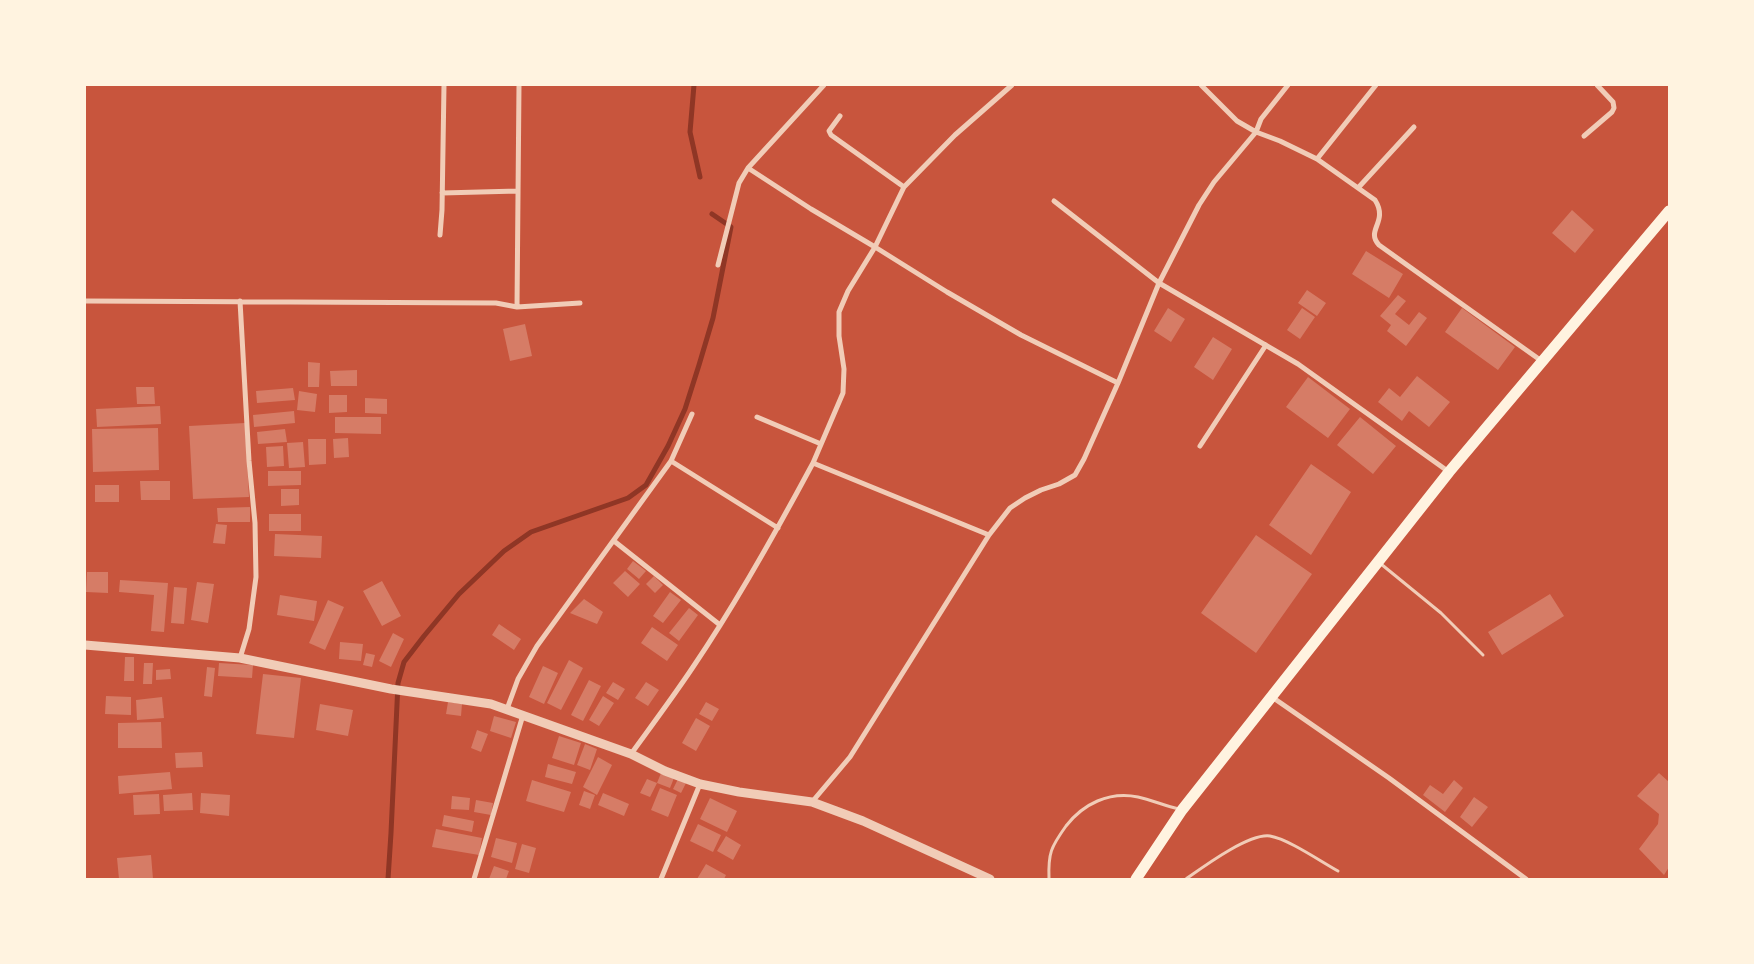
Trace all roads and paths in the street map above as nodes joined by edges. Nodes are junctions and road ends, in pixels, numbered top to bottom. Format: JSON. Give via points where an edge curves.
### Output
{"nodes":[{"id":1,"x":444,"y":85,"type":"edge"},
{"id":2,"x":519,"y":85,"type":"edge"},
{"id":3,"x":824,"y":85,"type":"edge"},
{"id":4,"x":1012,"y":85,"type":"edge"},
{"id":5,"x":1201,"y":85,"type":"edge"},
{"id":6,"x":1288,"y":85,"type":"edge"},
{"id":7,"x":1376,"y":85,"type":"edge"},
{"id":8,"x":1597,"y":85,"type":"edge"},
{"id":9,"x":840,"y":116,"type":"dead end"},
{"id":10,"x":1414,"y":127,"type":"dead end"},
{"id":11,"x":1256,"y":132,"type":"junction"},
{"id":12,"x":1584,"y":136,"type":"dead end"},
{"id":13,"x":1316,"y":159,"type":"junction"},
{"id":14,"x":752,"y":171,"type":"junction"},
{"id":15,"x":904,"y":187,"type":"junction"},
{"id":16,"x":1358,"y":188,"type":"junction"},
{"id":17,"x":518,"y":192,"type":"junction"},
{"id":18,"x":442,"y":193,"type":"junction"},
{"id":19,"x":1054,"y":202,"type":"dead end"},
{"id":20,"x":1669,"y":211,"type":"edge"},
{"id":21,"x":440,"y":236,"type":"dead end"},
{"id":22,"x":875,"y":247,"type":"junction"},
{"id":23,"x":718,"y":265,"type":"dead end"},
{"id":24,"x":1159,"y":283,"type":"junction"},
{"id":25,"x":85,"y":301,"type":"edge"},
{"id":26,"x":240,"y":301,"type":"junction"},
{"id":27,"x":580,"y":303,"type":"dead end"},
{"id":28,"x":517,"y":307,"type":"junction"},
{"id":29,"x":1266,"y":345,"type":"junction"},
{"id":30,"x":1543,"y":362,"type":"junction"},
{"id":31,"x":1118,"y":383,"type":"junction"},
{"id":32,"x":692,"y":414,"type":"dead end"},
{"id":33,"x":756,"y":416,"type":"dead end"},
{"id":34,"x":821,"y":444,"type":"junction"},
{"id":35,"x":1200,"y":446,"type":"dead end"},
{"id":36,"x":671,"y":461,"type":"junction"},
{"id":37,"x":813,"y":463,"type":"junction"},
{"id":38,"x":1449,"y":472,"type":"junction"},
{"id":39,"x":778,"y":528,"type":"junction"},
{"id":40,"x":989,"y":536,"type":"junction"},
{"id":41,"x":614,"y":541,"type":"junction"},
{"id":42,"x":1379,"y":562,"type":"junction"},
{"id":43,"x":720,"y":625,"type":"junction"},
{"id":44,"x":85,"y":645,"type":"edge"},
{"id":45,"x":1483,"y":655,"type":"dead end"},
{"id":46,"x":240,"y":658,"type":"junction"},
{"id":47,"x":1272,"y":697,"type":"junction"},
{"id":48,"x":507,"y":709,"type":"junction"},
{"id":49,"x":523,"y":715,"type":"junction"},
{"id":50,"x":631,"y":754,"type":"junction"},
{"id":51,"x":700,"y":784,"type":"junction"},
{"id":52,"x":812,"y":802,"type":"junction"},
{"id":53,"x":1182,"y":810,"type":"junction"},
{"id":54,"x":1338,"y":871,"type":"dead end"},
{"id":55,"x":474,"y":879,"type":"edge"},
{"id":56,"x":661,"y":879,"type":"edge"},
{"id":57,"x":990,"y":879,"type":"edge"},
{"id":58,"x":1049,"y":879,"type":"edge"},
{"id":59,"x":1136,"y":879,"type":"edge"},
{"id":60,"x":1186,"y":879,"type":"edge"},
{"id":61,"x":1526,"y":879,"type":"edge"}],
"edges":[{"from":1,"to":18,"type":"street"},
{"from":2,"to":17,"type":"street"},
{"from":3,"to":14,"type":"street"},
{"from":4,"to":15,"type":"street","via":[[955,135]]},
{"from":5,"to":11,"type":"street","via":[[1237,121]]},
{"from":6,"to":11,"type":"street","via":[[1261,118]]},
{"from":7,"to":13,"type":"street"},
{"from":8,"to":12,"type":"street","via":[[1614,108]]},
{"from":9,"to":15,"type":"street","via":[[829,131],[830,135]]},
{"from":10,"to":16,"type":"street"},
{"from":11,"to":13,"type":"street"},
{"from":11,"to":24,"type":"street","via":[[1214,182]]},
{"from":13,"to":16,"type":"street"},
{"from":14,"to":22,"type":"street"},
{"from":14,"to":23,"type":"street","via":[[739,183]]},
{"from":15,"to":22,"type":"street"},
{"from":16,"to":30,"type":"street","via":[[1375,200],[1379,207],[1380,220],[1374,235],[1379,245]]},
{"from":17,"to":18,"type":"street"},
{"from":17,"to":28,"type":"street"},
{"from":18,"to":21,"type":"street"},
{"from":19,"to":24,"type":"street"},
{"from":20,"to":30,"type":"main road"},
{"from":22,"to":31,"type":"street","via":[[1022,335]]},
{"from":22,"to":34,"type":"street","via":[[839,312],[843,393]]},
{"from":24,"to":29,"type":"street"},
{"from":24,"to":31,"type":"street"},
{"from":25,"to":26,"type":"street"},
{"from":26,"to":28,"type":"street","via":[[496,304]]},
{"from":26,"to":46,"type":"street","via":[[256,576],[249,629]]},
{"from":27,"to":28,"type":"street"},
{"from":29,"to":35,"type":"street"},
{"from":29,"to":38,"type":"street","via":[[1298,364]]},
{"from":30,"to":38,"type":"main road"},
{"from":31,"to":40,"type":"street","via":[[1075,475],[1010,508]]},
{"from":32,"to":36,"type":"street"},
{"from":33,"to":34,"type":"street"},
{"from":34,"to":37,"type":"street"},
{"from":36,"to":39,"type":"street"},
{"from":36,"to":41,"type":"street"},
{"from":37,"to":39,"type":"street"},
{"from":37,"to":40,"type":"street"},
{"from":38,"to":42,"type":"main road"},
{"from":39,"to":43,"type":"street"},
{"from":40,"to":52,"type":"street","via":[[850,757]]},
{"from":41,"to":43,"type":"street"},
{"from":41,"to":48,"type":"street","via":[[526,663]]},
{"from":42,"to":45,"type":"lane","via":[[1441,613]]},
{"from":42,"to":47,"type":"main road"},
{"from":43,"to":50,"type":"street"},
{"from":44,"to":46,"type":"street"},
{"from":46,"to":48,"type":"street"},
{"from":47,"to":53,"type":"main road"},
{"from":47,"to":61,"type":"street"},
{"from":48,"to":49,"type":"street"},
{"from":49,"to":50,"type":"street"},
{"from":49,"to":55,"type":"street"},
{"from":50,"to":51,"type":"street"},
{"from":51,"to":52,"type":"street"},
{"from":51,"to":56,"type":"street"},
{"from":52,"to":57,"type":"street"},
{"from":53,"to":58,"type":"lane","via":[[1137,797],[1103,798],[1090,804],[1074,816],[1054,842],[1048,859]]},
{"from":53,"to":59,"type":"main road"},
{"from":54,"to":60,"type":"lane","via":[[1269,836],[1254,838],[1235,847]]}]}
